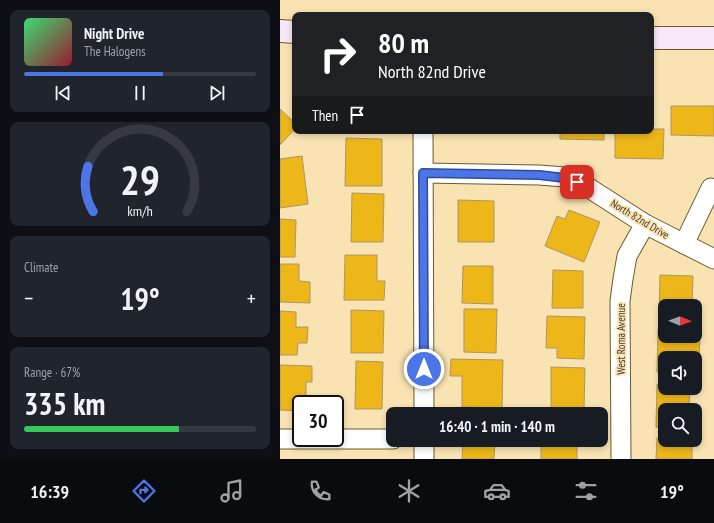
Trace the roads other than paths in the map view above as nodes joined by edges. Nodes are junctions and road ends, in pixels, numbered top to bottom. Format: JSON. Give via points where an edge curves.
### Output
{"nodes":[{"id":1,"x":280,"y":31,"type":"edge"},
{"id":2,"x":292,"y":32,"type":"edge"},
{"id":3,"x":654,"y":38,"type":"edge"},
{"id":4,"x":714,"y":38,"type":"edge"},
{"id":5,"x":423,"y":134,"type":"edge"},
{"id":6,"x":423,"y":173,"type":"junction"},
{"id":7,"x":711,"y":188,"type":"dead end"},
{"id":8,"x":645,"y":224,"type":"junction"},
{"id":9,"x":684,"y":244,"type":"junction"},
{"id":10,"x":714,"y":259,"type":"edge"},
{"id":11,"x":424,"y":407,"type":"edge"},
{"id":12,"x":280,"y":439,"type":"edge"},
{"id":13,"x":386,"y":439,"type":"edge"},
{"id":14,"x":424,"y":447,"type":"edge"},
{"id":15,"x":424,"y":459,"type":"edge"},
{"id":16,"x":621,"y":459,"type":"edge"}],
"edges":[{"from":1,"to":2,"type":"main road"},
{"from":3,"to":4,"type":"main road"},
{"from":5,"to":6,"type":"street"},
{"from":6,"to":8,"type":"street","name":"North 82nd Drive","via":[[539,175],[565,178],[589,188]]},
{"from":6,"to":11,"type":"street"},
{"from":7,"to":9,"type":"street"},
{"from":8,"to":9,"type":"street","name":"North 82nd Drive"},
{"from":8,"to":16,"type":"street","name":"West Roma Avenue","via":[[627,256],[620,301]]},
{"from":9,"to":10,"type":"street","name":"North 82nd Drive"},
{"from":12,"to":13,"type":"street"},
{"from":14,"to":15,"type":"street"}]}
